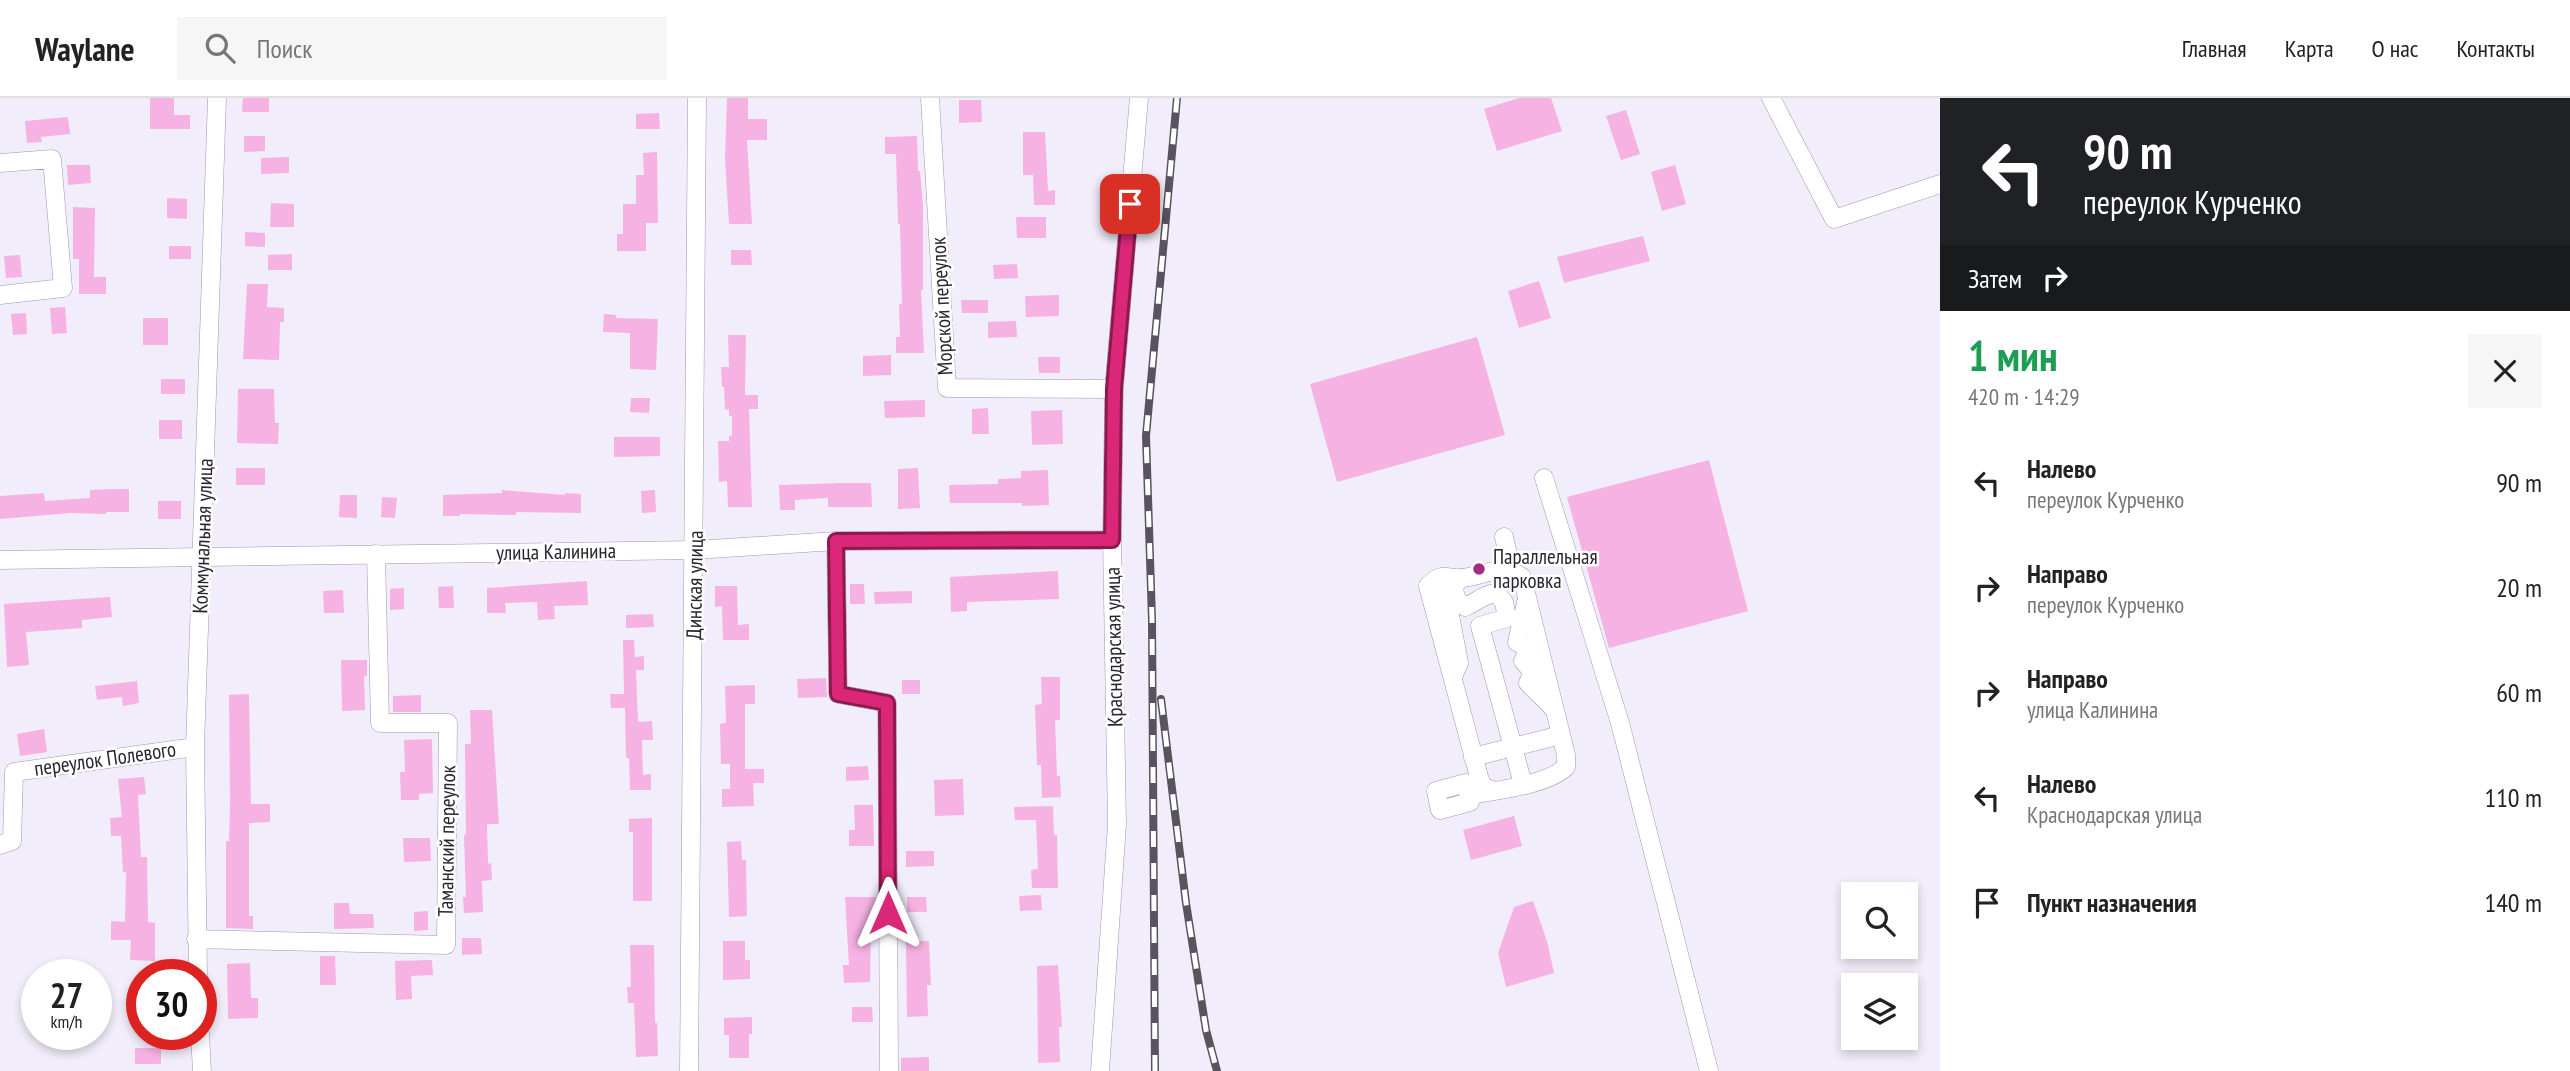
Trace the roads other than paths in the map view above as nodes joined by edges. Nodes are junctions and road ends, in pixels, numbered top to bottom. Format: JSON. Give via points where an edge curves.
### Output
{"nodes":[{"id":1,"x":217,"y":98,"type":"edge"},
{"id":2,"x":697,"y":98,"type":"edge"},
{"id":3,"x":930,"y":98,"type":"edge"},
{"id":4,"x":1139,"y":98,"type":"edge"},
{"id":5,"x":1771,"y":98,"type":"edge"},
{"id":6,"x":0,"y":163,"type":"edge"},
{"id":7,"x":1940,"y":184,"type":"edge"},
{"id":8,"x":0,"y":295,"type":"edge"},
{"id":9,"x":1114,"y":389,"type":"junction"},
{"id":10,"x":1544,"y":478,"type":"dead end"},
{"id":11,"x":1504,"y":537,"type":"dead end"},
{"id":12,"x":1112,"y":540,"type":"junction"},
{"id":13,"x":836,"y":541,"type":"junction"},
{"id":14,"x":695,"y":550,"type":"junction"},
{"id":15,"x":376,"y":554,"type":"junction"},
{"id":16,"x":203,"y":558,"type":"junction"},
{"id":17,"x":0,"y":560,"type":"edge"},
{"id":18,"x":1512,"y":571,"type":"junction"},
{"id":19,"x":1452,"y":577,"type":"junction"},
{"id":20,"x":1452,"y":678,"type":"junction"},
{"id":21,"x":1561,"y":734,"type":"junction"},
{"id":22,"x":195,"y":747,"type":"junction"},
{"id":23,"x":1514,"y":747,"type":"junction"},
{"id":24,"x":1473,"y":757,"type":"junction"},
{"id":25,"x":1523,"y":784,"type":"junction"},
{"id":26,"x":0,"y":845,"type":"edge"},
{"id":27,"x":196,"y":939,"type":"junction"},
{"id":28,"x":197,"y":959,"type":"edge"},
{"id":29,"x":201,"y":1050,"type":"edge"},
{"id":30,"x":202,"y":1071,"type":"edge"},
{"id":31,"x":689,"y":1071,"type":"edge"},
{"id":32,"x":889,"y":1071,"type":"edge"},
{"id":33,"x":1100,"y":1071,"type":"edge"},
{"id":34,"x":1709,"y":1071,"type":"edge"}],
"edges":[{"from":1,"to":16,"type":"street","name":"Коммунальная улица"},
{"from":2,"to":14,"type":"street","name":"Динская улица"},
{"from":3,"to":9,"type":"street","name":"Морской переулок","via":[[947,388]]},
{"from":4,"to":9,"type":"street","name":"Краснодарская улица"},
{"from":5,"to":7,"type":"street","via":[[1834,219]]},
{"from":6,"to":8,"type":"street","via":[[52,159],[63,288]]},
{"from":9,"to":12,"type":"street","name":"Краснодарская улица"},
{"from":10,"to":34,"type":"street","via":[[1620,723]]},
{"from":11,"to":18,"type":"street"},
{"from":12,"to":13,"type":"street","name":"улица Калинина"},
{"from":12,"to":33,"type":"street","name":"Краснодарская улица","via":[[1117,824]]},
{"from":13,"to":14,"type":"street","name":"улица Калинина"},
{"from":13,"to":32,"type":"street","via":[[838,694],[887,703]]},
{"from":14,"to":15,"type":"street","name":"улица Калинина"},
{"from":14,"to":31,"type":"street","name":"Динская улица"},
{"from":15,"to":16,"type":"street","name":"улица Калинина"},
{"from":15,"to":27,"type":"street","name":"Таманский переулок","via":[[380,723],[448,723],[446,945]]},
{"from":16,"to":17,"type":"street","name":"улица Калинина"},
{"from":16,"to":22,"type":"street","name":"Коммунальная улица"},
{"from":18,"to":19,"type":"street"},
{"from":18,"to":21,"type":"street","via":[[1522,578]]},
{"from":19,"to":20,"type":"street","via":[[1450,613],[1459,663]]},
{"from":19,"to":20,"type":"street","via":[[1435,578],[1428,586]]},
{"from":19,"to":23,"type":"street","via":[[1457,600],[1465,607],[1483,594],[1496,593],[1504,602],[1507,618],[1480,626]]},
{"from":20,"to":24,"type":"street"},
{"from":21,"to":23,"type":"street"},
{"from":21,"to":25,"type":"street","via":[[1566,767],[1557,775]]},
{"from":22,"to":26,"type":"street","name":"переулок Полевого","via":[[14,772],[12,841]]},
{"from":22,"to":27,"type":"street","name":"Коммунальная улица"},
{"from":23,"to":24,"type":"street"},
{"from":23,"to":25,"type":"street"},
{"from":24,"to":25,"type":"street","via":[[1472,787],[1495,791]]},
{"from":27,"to":28,"type":"street","name":"Коммунальная улица"},
{"from":29,"to":30,"type":"street"}]}
